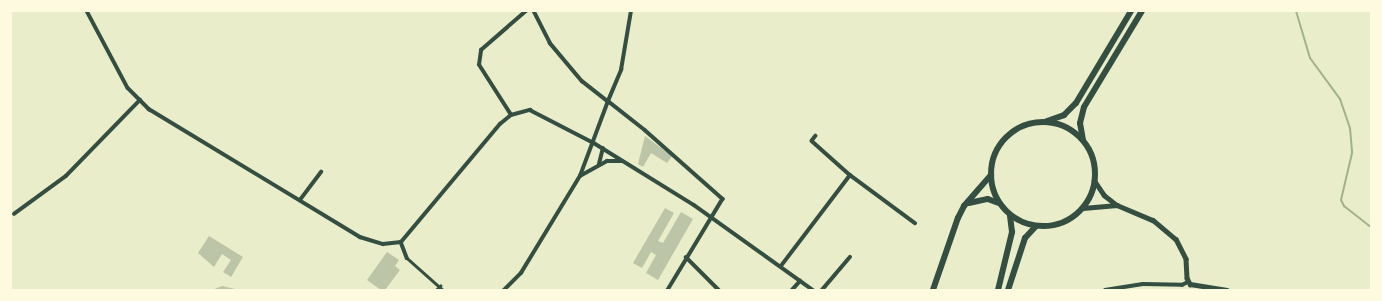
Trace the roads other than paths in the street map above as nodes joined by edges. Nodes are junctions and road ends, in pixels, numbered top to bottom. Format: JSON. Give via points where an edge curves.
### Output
{"nodes":[{"id":1,"x":87,"y":11,"type":"edge"},
{"id":2,"x":526,"y":11,"type":"edge"},
{"id":3,"x":534,"y":11,"type":"edge"},
{"id":4,"x":631,"y":11,"type":"edge"},
{"id":5,"x":1131,"y":11,"type":"edge"},
{"id":6,"x":1142,"y":11,"type":"edge"},
{"id":7,"x":140,"y":100,"type":"junction"},
{"id":8,"x":608,"y":101,"type":"junction"},
{"id":9,"x":511,"y":115,"type":"junction"},
{"id":10,"x":1045,"y":122,"type":"junction"},
{"id":11,"x":816,"y":136,"type":"dead end"},
{"id":12,"x":1083,"y":140,"type":"junction"},
{"id":13,"x":594,"y":143,"type":"junction"},
{"id":14,"x":603,"y":148,"type":"junction"},
{"id":15,"x":623,"y":161,"type":"junction"},
{"id":16,"x":599,"y":164,"type":"junction"},
{"id":17,"x":322,"y":172,"type":"dead end"},
{"id":18,"x":850,"y":175,"type":"junction"},
{"id":19,"x":991,"y":175,"type":"junction"},
{"id":20,"x":580,"y":176,"type":"junction"},
{"id":21,"x":1094,"y":180,"type":"junction"},
{"id":22,"x":300,"y":200,"type":"junction"},
{"id":23,"x":1000,"y":203,"type":"junction"},
{"id":24,"x":1117,"y":205,"type":"junction"},
{"id":25,"x":964,"y":206,"type":"junction"},
{"id":26,"x":1083,"y":208,"type":"junction"},
{"id":27,"x":14,"y":214,"type":"dead end"},
{"id":28,"x":1010,"y":215,"type":"junction"},
{"id":29,"x":710,"y":217,"type":"junction"},
{"id":30,"x":915,"y":223,"type":"dead end"},
{"id":31,"x":1036,"y":226,"type":"junction"},
{"id":32,"x":401,"y":242,"type":"junction"},
{"id":33,"x":686,"y":257,"type":"junction"},
{"id":34,"x":850,"y":257,"type":"dead end"},
{"id":35,"x":406,"y":258,"type":"joint"},
{"id":36,"x":781,"y":266,"type":"junction"},
{"id":37,"x":800,"y":280,"type":"junction"},
{"id":38,"x":1188,"y":282,"type":"junction"},
{"id":39,"x":440,"y":286,"type":"junction"},
{"id":40,"x":436,"y":290,"type":"edge"},
{"id":41,"x":444,"y":290,"type":"edge"},
{"id":42,"x":504,"y":290,"type":"edge"},
{"id":43,"x":668,"y":290,"type":"edge"},
{"id":44,"x":719,"y":290,"type":"edge"},
{"id":45,"x":792,"y":290,"type":"edge"},
{"id":46,"x":814,"y":290,"type":"edge"},
{"id":47,"x":822,"y":290,"type":"edge"},
{"id":48,"x":933,"y":290,"type":"edge"},
{"id":49,"x":998,"y":290,"type":"edge"},
{"id":50,"x":1008,"y":290,"type":"edge"},
{"id":51,"x":1105,"y":290,"type":"edge"},
{"id":52,"x":1227,"y":290,"type":"edge"}],
"edges":[{"from":1,"to":7,"type":"street","via":[[128,88]]},
{"from":2,"to":9,"type":"street","via":[[481,50],[478,64]]},
{"from":3,"to":8,"type":"street","via":[[550,43],[582,81]]},
{"from":4,"to":8,"type":"street","via":[[621,70]]},
{"from":5,"to":10,"type":"highway","via":[[1076,103],[1064,115]]},
{"from":6,"to":12,"type":"highway","via":[[1084,107],[1080,123]]},
{"from":7,"to":22,"type":"street","via":[[149,109]]},
{"from":7,"to":27,"type":"street","via":[[66,176]]},
{"from":8,"to":13,"type":"street"},
{"from":8,"to":29,"type":"street","via":[[646,130],[723,199]]},
{"from":9,"to":13,"type":"street","via":[[530,110],[541,113]]},
{"from":9,"to":32,"type":"street"},
{"from":10,"to":12,"type":"highway","via":[[1059,124]]},
{"from":10,"to":19,"type":"highway","via":[[1029,124],[1014,131],[1002,142],[994,156]]},
{"from":11,"to":18,"type":"street","via":[[812,141]]},
{"from":12,"to":21,"type":"highway","via":[[1092,155]]},
{"from":13,"to":14,"type":"street"},
{"from":13,"to":20,"type":"street"},
{"from":14,"to":15,"type":"street"},
{"from":14,"to":16,"type":"street"},
{"from":15,"to":16,"type":"street","via":[[614,160]]},
{"from":15,"to":29,"type":"street"},
{"from":16,"to":20,"type":"street"},
{"from":17,"to":22,"type":"street"},
{"from":18,"to":30,"type":"street"},
{"from":18,"to":36,"type":"street"},
{"from":19,"to":23,"type":"highway"},
{"from":19,"to":25,"type":"main road"},
{"from":20,"to":42,"type":"street","via":[[521,273]]},
{"from":21,"to":24,"type":"street","via":[[1104,195]]},
{"from":21,"to":26,"type":"highway"},
{"from":22,"to":32,"type":"street","via":[[371,242]]},
{"from":23,"to":25,"type":"main road","via":[[988,199],[976,200]]},
{"from":23,"to":28,"type":"highway"},
{"from":24,"to":26,"type":"street"},
{"from":24,"to":38,"type":"street","via":[[1153,220],[1176,239],[1186,259]]},
{"from":25,"to":48,"type":"main road"},
{"from":26,"to":31,"type":"highway","via":[[1071,218],[1054,225]]},
{"from":28,"to":31,"type":"highway"},
{"from":28,"to":49,"type":"highway","via":[[1012,232]]},
{"from":29,"to":33,"type":"street"},
{"from":29,"to":36,"type":"street"},
{"from":31,"to":50,"type":"highway","via":[[1025,238]]},
{"from":32,"to":35,"type":"street"},
{"from":33,"to":43,"type":"street"},
{"from":33,"to":44,"type":"street"},
{"from":34,"to":47,"type":"street"},
{"from":35,"to":39,"type":"street"},
{"from":36,"to":37,"type":"street"},
{"from":37,"to":45,"type":"street"},
{"from":37,"to":46,"type":"street"},
{"from":38,"to":51,"type":"street","via":[[1180,285],[1143,284]]},
{"from":38,"to":52,"type":"street","via":[[1194,286]]},
{"from":39,"to":40,"type":"street"},
{"from":39,"to":41,"type":"street"}]}
